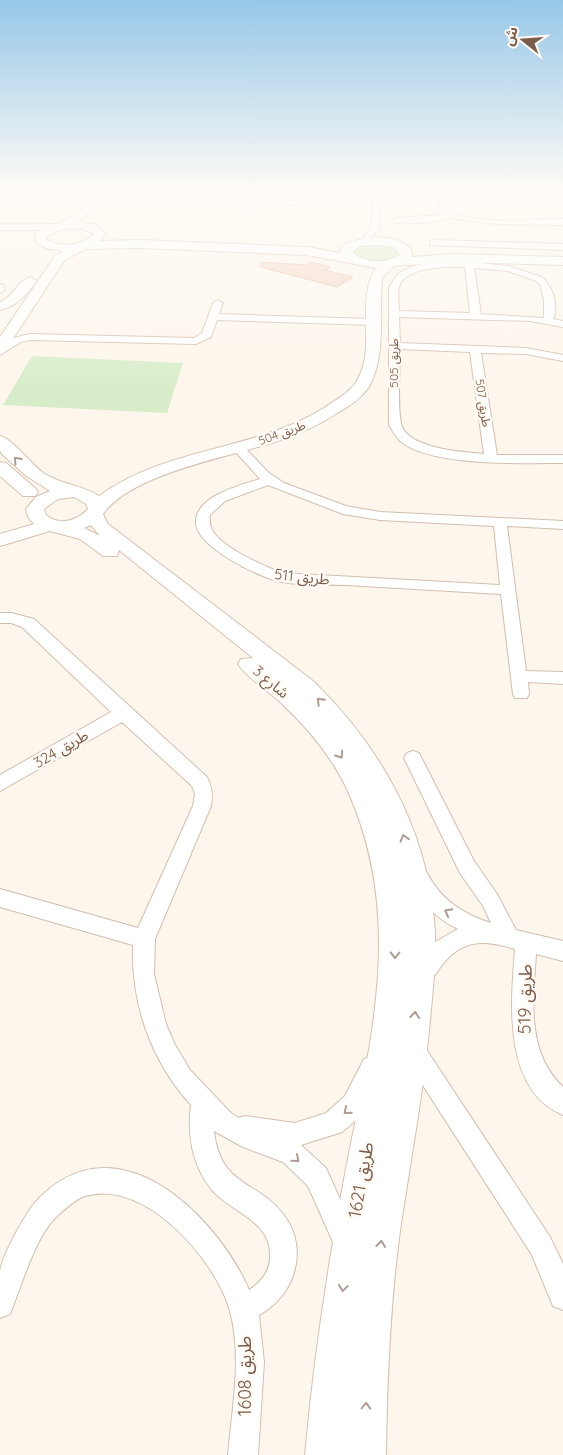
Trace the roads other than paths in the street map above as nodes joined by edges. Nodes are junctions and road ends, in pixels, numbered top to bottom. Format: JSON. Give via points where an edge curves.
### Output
{"nodes":[{"id":1,"x":48,"y":260,"type":"edge"},
{"id":2,"x":58,"y":260,"type":"edge"},
{"id":3,"x":70,"y":260,"type":"edge"},
{"id":4,"x":354,"y":260,"type":"edge"},
{"id":5,"x":357,"y":260,"type":"edge"},
{"id":6,"x":397,"y":260,"type":"edge"},
{"id":7,"x":424,"y":260,"type":"edge"},
{"id":8,"x":522,"y":260,"type":"edge"},
{"id":9,"x":563,"y":261,"type":"edge"},
{"id":10,"x":394,"y":262,"type":"junction"},
{"id":11,"x":469,"y":265,"type":"junction"},
{"id":12,"x":41,"y":278,"type":"junction"},
{"id":13,"x":374,"y":289,"type":"junction"},
{"id":14,"x":218,"y":303,"type":"dead end"},
{"id":15,"x":0,"y":306,"type":"edge"},
{"id":16,"x":394,"y":314,"type":"junction"},
{"id":17,"x":214,"y":317,"type":"junction"},
{"id":18,"x":476,"y":317,"type":"junction"},
{"id":19,"x":548,"y":320,"type":"junction"},
{"id":20,"x":372,"y":322,"type":"junction"},
{"id":21,"x":563,"y":324,"type":"edge"},
{"id":22,"x":15,"y":325,"type":"junction"},
{"id":23,"x":0,"y":329,"type":"edge"},
{"id":24,"x":30,"y":337,"type":"junction"},
{"id":25,"x":394,"y":346,"type":"junction"},
{"id":26,"x":475,"y":349,"type":"junction"},
{"id":27,"x":0,"y":350,"type":"edge"},
{"id":28,"x":563,"y":358,"type":"edge"},
{"id":29,"x":0,"y":441,"type":"edge"},
{"id":30,"x":240,"y":449,"type":"junction"},
{"id":31,"x":491,"y":456,"type":"junction"},
{"id":32,"x":563,"y":459,"type":"edge"},
{"id":33,"x":0,"y":467,"type":"edge"},
{"id":34,"x":270,"y":480,"type":"junction"},
{"id":35,"x":86,"y":502,"type":"junction"},
{"id":36,"x":47,"y":517,"type":"junction"},
{"id":37,"x":500,"y":522,"type":"junction"},
{"id":38,"x":563,"y":525,"type":"edge"},
{"id":39,"x":0,"y":538,"type":"edge"},
{"id":40,"x":508,"y":590,"type":"junction"},
{"id":41,"x":0,"y":618,"type":"edge"},
{"id":42,"x":519,"y":676,"type":"junction"},
{"id":43,"x":563,"y":678,"type":"edge"},
{"id":44,"x":521,"y":694,"type":"dead end"},
{"id":45,"x":123,"y":713,"type":"junction"},
{"id":46,"x":413,"y":758,"type":"dead end"},
{"id":47,"x":0,"y":784,"type":"edge"},
{"id":48,"x":411,"y":862,"type":"junction"},
{"id":49,"x":0,"y":898,"type":"edge"},
{"id":50,"x":406,"y":913,"type":"junction"},
{"id":51,"x":509,"y":938,"type":"junction"},
{"id":52,"x":144,"y":939,"type":"junction"},
{"id":53,"x":563,"y":951,"type":"edge"},
{"id":54,"x":419,"y":980,"type":"junction"},
{"id":55,"x":398,"y":1043,"type":"junction"},
{"id":56,"x":203,"y":1102,"type":"junction"},
{"id":57,"x":563,"y":1103,"type":"edge"},
{"id":58,"x":222,"y":1122,"type":"junction"},
{"id":59,"x":349,"y":1250,"type":"junction"},
{"id":60,"x":563,"y":1296,"type":"edge"},
{"id":61,"x":0,"y":1304,"type":"edge"},
{"id":62,"x":243,"y":1308,"type":"junction"},
{"id":63,"x":243,"y":1455,"type":"edge"},
{"id":64,"x":326,"y":1455,"type":"edge"},
{"id":65,"x":365,"y":1455,"type":"edge"}],
"edges":[{"from":1,"to":12,"type":"street"},
{"from":2,"to":12,"type":"street"},
{"from":3,"to":12,"type":"street"},
{"from":4,"to":13,"type":"street","via":[[365,271]]},
{"from":5,"to":10,"type":"street"},
{"from":6,"to":10,"type":"street"},
{"from":7,"to":10,"type":"street"},
{"from":8,"to":9,"type":"street"},
{"from":10,"to":13,"type":"street","name":"طريق 504","via":[[378,274]]},
{"from":11,"to":16,"type":"street","name":"طريق 505","via":[[426,266],[403,274],[395,282]]},
{"from":11,"to":18,"type":"street"},
{"from":11,"to":19,"type":"street","name":"طريق 505","via":[[518,270],[550,285],[552,310]]},
{"from":12,"to":15,"type":"street","via":[[25,286],[15,300]]},
{"from":12,"to":22,"type":"street"},
{"from":12,"to":23,"type":"street"},
{"from":13,"to":20,"type":"street","name":"طريق 504"},
{"from":14,"to":17,"type":"street"},
{"from":16,"to":18,"type":"street"},
{"from":16,"to":25,"type":"street","name":"طريق 505"},
{"from":17,"to":20,"type":"street"},
{"from":17,"to":24,"type":"street","via":[[207,335],[188,342]]},
{"from":18,"to":19,"type":"street"},
{"from":19,"to":21,"type":"street"},
{"from":20,"to":30,"type":"street","name":"طريق 504","via":[[368,367],[362,385],[319,419],[293,432]]},
{"from":22,"to":24,"type":"street","via":[[19,334]]},
{"from":22,"to":27,"type":"street"},
{"from":24,"to":27,"type":"street"},
{"from":25,"to":26,"type":"street"},
{"from":25,"to":31,"type":"street","name":"طريق 505","via":[[397,432],[412,444],[440,453]]},
{"from":26,"to":28,"type":"street","via":[[526,351]]},
{"from":26,"to":31,"type":"street","name":"طريق 507"},
{"from":35,"to":29,"type":"street","one_way":true,"via":[[42,482],[22,466]]},
{"from":30,"to":34,"type":"street"},
{"from":30,"to":35,"type":"street","name":"طريق 504","via":[[199,458]]},
{"from":31,"to":32,"type":"street","name":"طريق 505"},
{"from":33,"to":36,"type":"street","name":"شارع 3"},
{"from":34,"to":37,"type":"street","via":[[290,491],[361,514]]},
{"from":34,"to":40,"type":"street","name":"طريق 511","via":[[222,497],[206,509],[202,520],[210,538],[257,570],[293,578]]},
{"from":35,"to":36,"type":"street","via":[[53,495]]},
{"from":35,"to":36,"type":"street","via":[[84,522]]},
{"from":48,"to":35,"type":"street","name":"شارع 3","one_way":true,"via":[[388,796],[368,762],[331,713],[305,687],[101,528]]},
{"from":36,"to":39,"type":"street"},
{"from":36,"to":50,"type":"street","name":"شارع 3","one_way":true,"via":[[100,543],[289,696],[322,731],[345,762],[366,804]]},
{"from":37,"to":38,"type":"street"},
{"from":37,"to":40,"type":"street"},
{"from":40,"to":42,"type":"street"},
{"from":41,"to":45,"type":"street","via":[[28,622]]},
{"from":42,"to":43,"type":"street"},
{"from":42,"to":44,"type":"street"},
{"from":45,"to":47,"type":"street","name":"طريق 324"},
{"from":45,"to":52,"type":"street","via":[[200,782],[204,794],[202,806]]},
{"from":46,"to":51,"type":"street","via":[[466,867],[490,900]]},
{"from":48,"to":50,"type":"street","name":"شارع 3"},
{"from":51,"to":48,"type":"street","name":"شارع 3","one_way":true,"via":[[441,908],[428,895]]},
{"from":49,"to":52,"type":"street"},
{"from":50,"to":54,"type":"street","name":"طريق 1621"},
{"from":50,"to":55,"type":"street","name":"طريق 1621","one_way":true,"via":[[394,971]]},
{"from":51,"to":53,"type":"street","name":"شارع 3"},
{"from":51,"to":54,"type":"street","name":"شارع 3","via":[[464,935],[453,939],[436,955]]},
{"from":51,"to":57,"type":"street","name":"طريق 519","via":[[525,1050],[534,1072]]},
{"from":52,"to":56,"type":"street","via":[[143,974],[155,1024],[166,1052],[182,1078]]},
{"from":55,"to":54,"type":"street","name":"طريق 1621","one_way":true},
{"from":55,"to":58,"type":"street","one_way":true,"via":[[354,1105],[333,1122],[295,1135]]},
{"from":55,"to":59,"type":"street","name":"طريق 1621"},
{"from":55,"to":60,"type":"street","via":[[541,1246]]},
{"from":65,"to":55,"type":"street","name":"طريق 1621","one_way":true,"via":[[368,1370]]},
{"from":56,"to":58,"type":"street"},
{"from":56,"to":62,"type":"street","via":[[200,1126],[204,1151],[215,1173],[232,1192],[268,1216],[279,1231],[284,1248],[282,1268],[274,1286],[261,1299]]},
{"from":58,"to":59,"type":"street","one_way":true,"via":[[291,1153],[317,1177]]},
{"from":59,"to":64,"type":"street","name":"طريق 1621","one_way":true,"via":[[328,1408]]},
{"from":61,"to":62,"type":"street","name":"طريق 1608","via":[[43,1212],[84,1183],[109,1180],[148,1192],[191,1223],[224,1269]]},
{"from":62,"to":63,"type":"street","name":"طريق 1608","via":[[249,1351]]}]}
